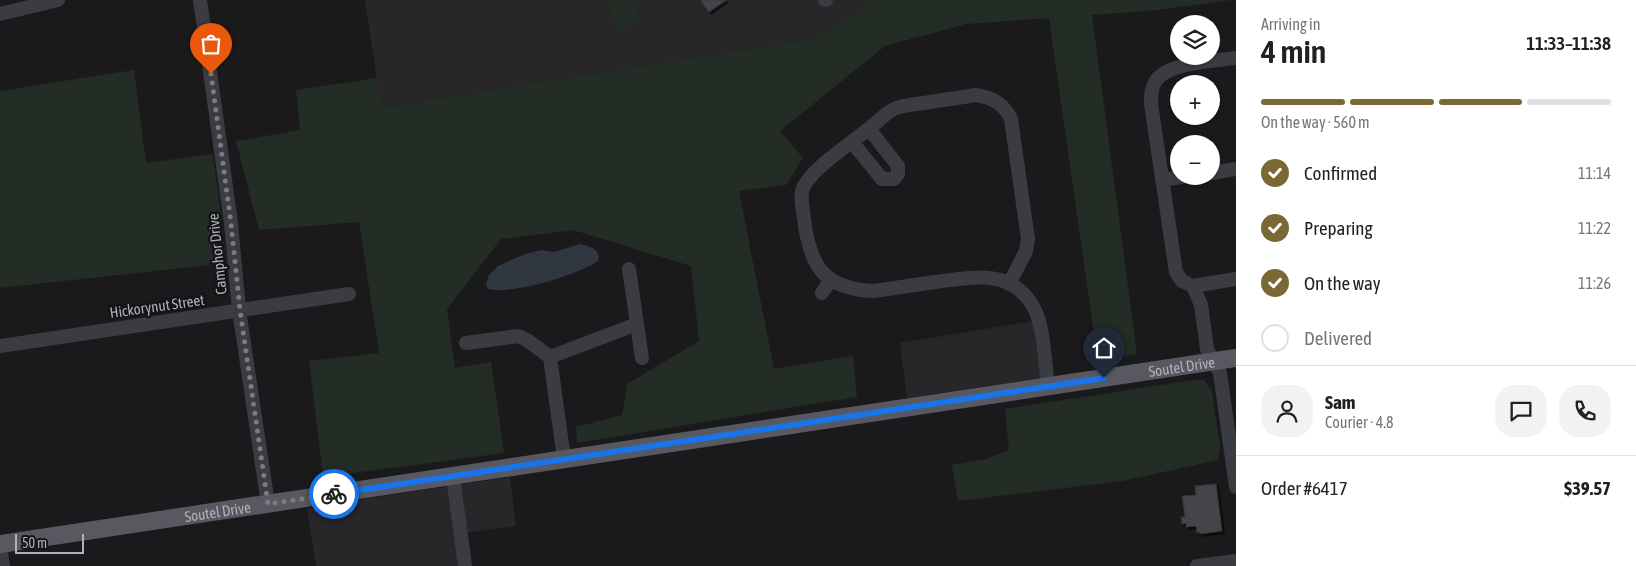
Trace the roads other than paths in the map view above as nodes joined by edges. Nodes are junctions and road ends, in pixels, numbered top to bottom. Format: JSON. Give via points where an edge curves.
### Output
{"nodes":[{"id":1,"x":58,"y":0,"type":"edge"},
{"id":2,"x":200,"y":0,"type":"edge"},
{"id":3,"x":0,"y":14,"type":"edge"},
{"id":4,"x":1236,"y":58,"type":"edge"},
{"id":5,"x":870,"y":128,"type":"junction"},
{"id":6,"x":852,"y":142,"type":"junction"},
{"id":7,"x":1236,"y":169,"type":"edge"},
{"id":8,"x":1220,"y":172,"type":"edge"},
{"id":9,"x":1170,"y":179,"type":"edge"},
{"id":10,"x":1162,"y":180,"type":"junction"},
{"id":11,"x":629,"y":269,"type":"dead end"},
{"id":12,"x":1236,"y":279,"type":"edge"},
{"id":13,"x":830,"y":280,"type":"junction"},
{"id":14,"x":1009,"y":284,"type":"junction"},
{"id":15,"x":1193,"y":286,"type":"junction"},
{"id":16,"x":822,"y":293,"type":"dead end"},
{"id":17,"x":349,"y":294,"type":"dead end"},
{"id":18,"x":240,"y":310,"type":"junction"},
{"id":19,"x":637,"y":324,"type":"junction"},
{"id":20,"x":466,"y":343,"type":"dead end"},
{"id":21,"x":0,"y":346,"type":"edge"},
{"id":22,"x":550,"y":357,"type":"junction"},
{"id":23,"x":642,"y":358,"type":"dead end"},
{"id":24,"x":1236,"y":358,"type":"edge"},
{"id":25,"x":1214,"y":362,"type":"junction"},
{"id":26,"x":1048,"y":386,"type":"junction"},
{"id":27,"x":564,"y":459,"type":"junction"},
{"id":28,"x":452,"y":476,"type":"junction"},
{"id":29,"x":1236,"y":487,"type":"edge"},
{"id":30,"x":268,"y":504,"type":"junction"},
{"id":31,"x":0,"y":545,"type":"edge"},
{"id":32,"x":1236,"y":561,"type":"edge"},
{"id":33,"x":3,"y":566,"type":"edge"},
{"id":34,"x":465,"y":566,"type":"edge"},
{"id":35,"x":1197,"y":566,"type":"edge"}],
"edges":[{"from":1,"to":3,"type":"street"},
{"from":2,"to":18,"type":"street","name":"Camphor Drive"},
{"from":4,"to":10,"type":"street","via":[[1178,67],[1166,71],[1156,80],[1150,104]]},
{"from":5,"to":6,"type":"street"},
{"from":5,"to":6,"type":"street","via":[[898,166],[894,179],[882,179]]},
{"from":5,"to":14,"type":"street","via":[[894,109],[904,106],[976,95],[999,102],[1011,119],[1028,239],[1026,251]]},
{"from":6,"to":13,"type":"street","via":[[814,172],[803,188],[807,242],[817,266]]},
{"from":7,"to":8,"type":"street"},
{"from":9,"to":10,"type":"street"},
{"from":10,"to":15,"type":"street","via":[[1176,272],[1182,281]]},
{"from":11,"to":19,"type":"street"},
{"from":12,"to":15,"type":"street"},
{"from":13,"to":14,"type":"street","via":[[851,288],[874,291],[974,276],[995,278]]},
{"from":13,"to":16,"type":"street"},
{"from":14,"to":26,"type":"street","via":[[1034,310],[1039,323]]},
{"from":15,"to":25,"type":"street","via":[[1201,305],[1207,349]]},
{"from":17,"to":18,"type":"street","name":"Hickorynut Street"},
{"from":18,"to":21,"type":"street","name":"Hickorynut Street"},
{"from":18,"to":30,"type":"street","name":"Camphor Drive"},
{"from":19,"to":22,"type":"street"},
{"from":19,"to":23,"type":"street"},
{"from":20,"to":22,"type":"street","via":[[518,336]]},
{"from":22,"to":27,"type":"street"},
{"from":24,"to":25,"type":"main road","name":"Soutel Drive"},
{"from":25,"to":26,"type":"main road","name":"Soutel Drive"},
{"from":25,"to":29,"type":"street","via":[[1220,373]]},
{"from":26,"to":27,"type":"main road","name":"Soutel Drive"},
{"from":27,"to":28,"type":"main road","name":"Soutel Drive"},
{"from":28,"to":30,"type":"main road","name":"Soutel Drive"},
{"from":28,"to":34,"type":"street"},
{"from":30,"to":31,"type":"main road","name":"Soutel Drive"},
{"from":31,"to":33,"type":"street"},
{"from":32,"to":35,"type":"street"}]}
